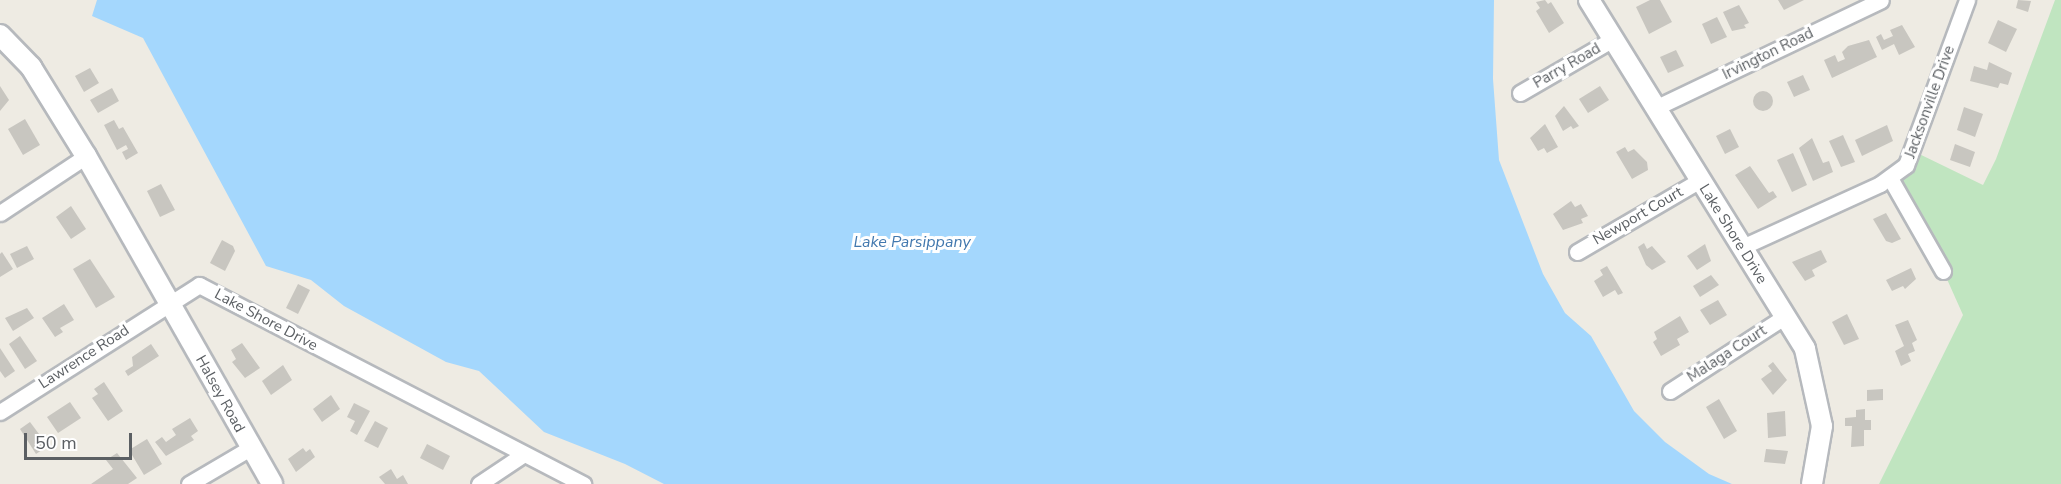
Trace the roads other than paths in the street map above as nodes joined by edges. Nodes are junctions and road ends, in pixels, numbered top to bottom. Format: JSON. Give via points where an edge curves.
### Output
{"nodes":[{"id":1,"x":1589,"y":0,"type":"edge"},
{"id":2,"x":1881,"y":0,"type":"edge"},
{"id":3,"x":1967,"y":0,"type":"edge"},
{"id":4,"x":0,"y":36,"type":"edge"},
{"id":5,"x":1613,"y":39,"type":"junction"},
{"id":6,"x":1520,"y":93,"type":"dead end"},
{"id":7,"x":1656,"y":108,"type":"junction"},
{"id":8,"x":86,"y":156,"type":"junction"},
{"id":9,"x":1890,"y":178,"type":"junction"},
{"id":10,"x":1700,"y":180,"type":"junction"},
{"id":11,"x":0,"y":213,"type":"edge"},
{"id":12,"x":1742,"y":247,"type":"junction"},
{"id":13,"x":1577,"y":252,"type":"dead end"},
{"id":14,"x":1943,"y":272,"type":"dead end"},
{"id":15,"x":170,"y":303,"type":"junction"},
{"id":16,"x":1784,"y":317,"type":"junction"},
{"id":17,"x":1670,"y":391,"type":"dead end"},
{"id":18,"x":0,"y":412,"type":"edge"},
{"id":19,"x":250,"y":448,"type":"junction"},
{"id":20,"x":524,"y":454,"type":"junction"},
{"id":21,"x":189,"y":484,"type":"edge"},
{"id":22,"x":272,"y":484,"type":"edge"},
{"id":23,"x":479,"y":484,"type":"edge"},
{"id":24,"x":583,"y":484,"type":"edge"},
{"id":25,"x":1812,"y":484,"type":"edge"}],
"edges":[{"from":1,"to":5,"type":"street","name":"Lake Shore Drive"},
{"from":2,"to":7,"type":"street","name":"Irvington Road"},
{"from":3,"to":9,"type":"street","name":"Jacksonville Drive","via":[[1911,156]]},
{"from":4,"to":8,"type":"street","via":[[31,67]]},
{"from":5,"to":6,"type":"street","name":"Parry Road"},
{"from":5,"to":7,"type":"street","name":"Lake Shore Drive"},
{"from":7,"to":10,"type":"street","name":"Lake Shore Drive"},
{"from":8,"to":11,"type":"street"},
{"from":8,"to":15,"type":"street"},
{"from":9,"to":12,"type":"street","name":"Jacksonville Drive"},
{"from":9,"to":14,"type":"street"},
{"from":10,"to":12,"type":"street","name":"Lake Shore Drive"},
{"from":10,"to":13,"type":"street","name":"Newport Court"},
{"from":12,"to":16,"type":"street","name":"Lake Shore Drive"},
{"from":15,"to":18,"type":"street","name":"Lawrence Road"},
{"from":15,"to":19,"type":"street","name":"Halsey Road"},
{"from":15,"to":20,"type":"street","name":"Lake Shore Drive","via":[[199,285]]},
{"from":16,"to":17,"type":"street","name":"Malaga Court"},
{"from":16,"to":25,"type":"street","name":"Lake Shore Drive","via":[[1805,349],[1821,406],[1821,446]]},
{"from":19,"to":21,"type":"street"},
{"from":19,"to":22,"type":"street","name":"Halsey Road"},
{"from":20,"to":23,"type":"street"},
{"from":20,"to":24,"type":"street","name":"Lake Shore Drive"}]}
